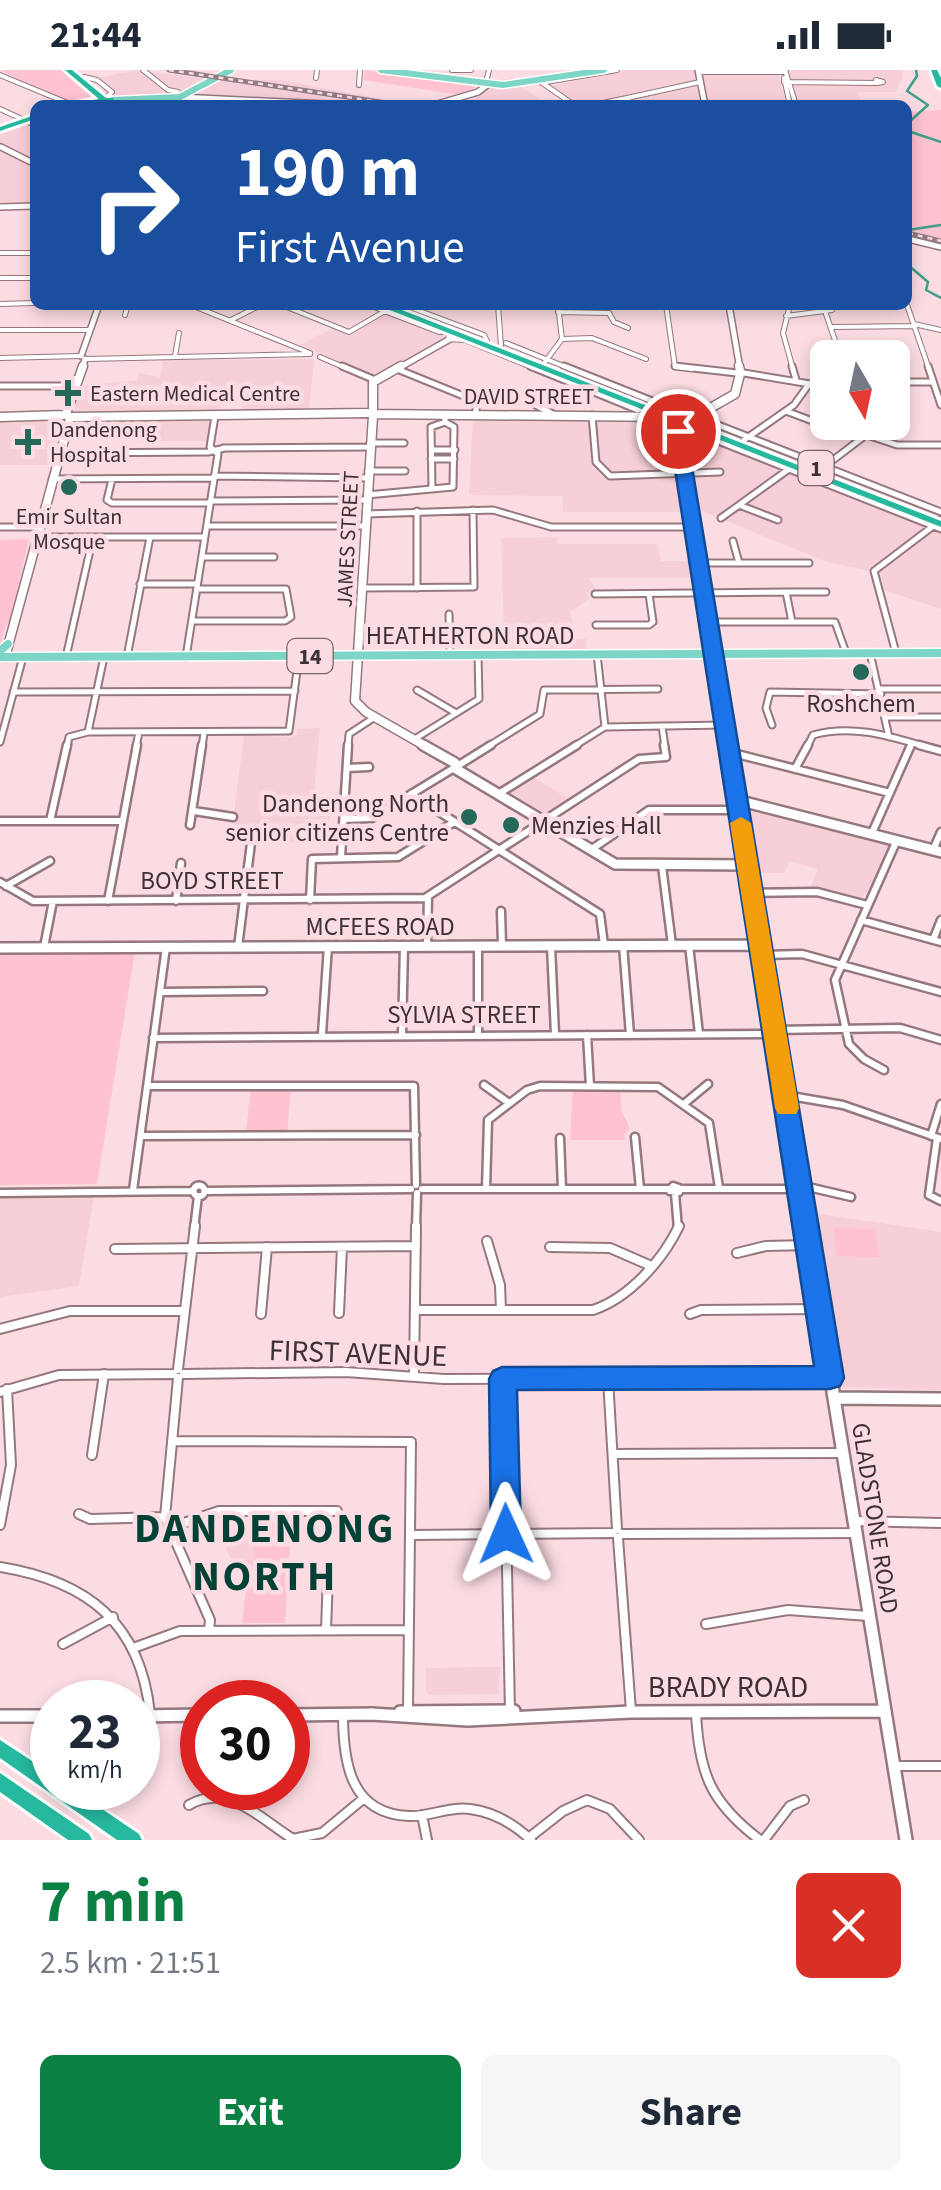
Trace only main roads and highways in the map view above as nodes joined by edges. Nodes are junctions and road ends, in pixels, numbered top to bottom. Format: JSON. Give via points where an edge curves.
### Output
{"nodes":[{"id":1,"x":68,"y":70,"type":"edge"},
{"id":2,"x":76,"y":70,"type":"edge"},
{"id":3,"x":231,"y":70,"type":"edge"},
{"id":4,"x":381,"y":70,"type":"edge"},
{"id":5,"x":589,"y":70,"type":"edge"},
{"id":6,"x":604,"y":70,"type":"edge"},
{"id":7,"x":932,"y":70,"type":"edge"},
{"id":8,"x":698,"y":71,"type":"edge"},
{"id":9,"x":405,"y":72,"type":"edge"},
{"id":10,"x":560,"y":73,"type":"edge"},
{"id":11,"x":485,"y":84,"type":"junction"},
{"id":12,"x":940,"y":85,"type":"edge"},
{"id":13,"x":108,"y":97,"type":"edge"},
{"id":14,"x":179,"y":98,"type":"edge"},
{"id":15,"x":214,"y":100,"type":"edge"},
{"id":16,"x":450,"y":100,"type":"edge"},
{"id":17,"x":705,"y":100,"type":"edge"},
{"id":18,"x":30,"y":119,"type":"edge"},
{"id":19,"x":0,"y":129,"type":"edge"},
{"id":20,"x":0,"y":206,"type":"edge"},
{"id":21,"x":30,"y":206,"type":"edge"},
{"id":22,"x":912,"y":240,"type":"edge"},
{"id":23,"x":941,"y":248,"type":"edge"},
{"id":24,"x":95,"y":310,"type":"edge"},
{"id":25,"x":395,"y":310,"type":"edge"},
{"id":26,"x":731,"y":310,"type":"edge"},
{"id":27,"x":460,"y":336,"type":"junction"},
{"id":28,"x":498,"y":341,"type":"junction"},
{"id":29,"x":375,"y":380,"type":"road end"},
{"id":30,"x":637,"y":406,"type":"junction"},
{"id":31,"x":390,"y":414,"type":"road end"},
{"id":32,"x":626,"y":414,"type":"junction"},
{"id":33,"x":672,"y":414,"type":"junction"},
{"id":34,"x":371,"y":415,"type":"junction"},
{"id":35,"x":0,"y":416,"type":"edge"},
{"id":36,"x":67,"y":416,"type":"junction"},
{"id":37,"x":687,"y":425,"type":"junction"},
{"id":38,"x":939,"y":521,"type":"edge"},
{"id":39,"x":3,"y":652,"type":"edge"},
{"id":40,"x":714,"y":653,"type":"junction"},
{"id":41,"x":941,"y":653,"type":"edge"},
{"id":42,"x":359,"y":656,"type":"junction"},
{"id":43,"x":737,"y":805,"type":"junction"},
{"id":44,"x":937,"y":851,"type":"edge"},
{"id":45,"x":641,"y":866,"type":"road end"},
{"id":46,"x":238,"y":946,"type":"road end"},
{"id":47,"x":166,"y":947,"type":"road end"},
{"id":48,"x":0,"y":948,"type":"edge"},
{"id":49,"x":761,"y":950,"type":"junction"},
{"id":50,"x":941,"y":1399,"type":"edge"},
{"id":51,"x":843,"y":1453,"type":"road end"},
{"id":52,"x":855,"y":1527,"type":"road end"},
{"id":53,"x":870,"y":1616,"type":"road end"},
{"id":54,"x":885,"y":1712,"type":"junction"},
{"id":55,"x":310,"y":1715,"type":"edge"},
{"id":56,"x":0,"y":1716,"type":"edge"},
{"id":57,"x":30,"y":1716,"type":"edge"},
{"id":58,"x":0,"y":1748,"type":"edge"},
{"id":59,"x":894,"y":1766,"type":"road end"},
{"id":60,"x":30,"y":1769,"type":"edge"},
{"id":61,"x":0,"y":1782,"type":"edge"},
{"id":62,"x":90,"y":1810,"type":"edge"},
{"id":63,"x":83,"y":1840,"type":"edge"},
{"id":64,"x":133,"y":1840,"type":"edge"}],
"edges":[{"from":1,"to":13,"type":"highway"},
{"from":2,"to":13,"type":"highway"},
{"from":3,"to":14,"type":"main road"},
{"from":4,"to":9,"type":"main road"},
{"from":5,"to":10,"type":"main road"},
{"from":6,"to":11,"type":"main road"},
{"from":7,"to":12,"type":"highway"},
{"from":8,"to":17,"type":"main road"},
{"from":9,"to":11,"type":"main road"},
{"from":10,"to":11,"type":"main road"},
{"from":11,"to":16,"type":"main road"},
{"from":13,"to":14,"type":"main road"},
{"from":14,"to":15,"type":"main road"},
{"from":18,"to":19,"type":"highway"},
{"from":20,"to":21,"type":"main road"},
{"from":22,"to":23,"type":"main road"},
{"from":24,"to":36,"type":"main road"},
{"from":25,"to":27,"type":"highway","number":"1"},
{"from":26,"to":37,"type":"main road","via":[[740,373],[735,394]]},
{"from":27,"to":28,"type":"highway","number":"1"},
{"from":27,"to":28,"type":"highway","number":"1"},
{"from":28,"to":30,"type":"highway","number":"1"},
{"from":28,"to":33,"type":"highway","number":"1"},
{"from":29,"to":34,"type":"main road","name":"JAMES STREET"},
{"from":30,"to":32,"type":"main road"},
{"from":30,"to":33,"type":"highway","number":"1"},
{"from":31,"to":32,"type":"main road","name":"DAVID STREET"},
{"from":32,"to":33,"type":"main road","name":"DAVID STREET"},
{"from":33,"to":37,"type":"highway","number":"1"},
{"from":33,"to":37,"type":"main road","name":"GLADSTONE ROAD"},
{"from":34,"to":36,"type":"main road","name":"DAVID STREET"},
{"from":34,"to":42,"type":"main road","name":"JAMES STREET"},
{"from":35,"to":36,"type":"main road","name":"DAVID STREET"},
{"from":36,"to":39,"type":"main road"},
{"from":37,"to":38,"type":"highway","number":"1"},
{"from":37,"to":38,"type":"highway","number":"1","via":[[747,439]]},
{"from":37,"to":40,"type":"main road","name":"GLADSTONE ROAD","via":[[685,472]]},
{"from":39,"to":42,"type":"main road","name":"HEATHERTON ROAD","number":"14"},
{"from":40,"to":41,"type":"main road","name":"HEATHERTON ROAD","number":"14"},
{"from":40,"to":42,"type":"main road","name":"HEATHERTON ROAD","number":"14"},
{"from":40,"to":43,"type":"main road","name":"GLADSTONE ROAD"},
{"from":42,"to":45,"type":"main road","name":"JAMES STREET","via":[[355,702],[618,865]]},
{"from":43,"to":44,"type":"main road"},
{"from":43,"to":49,"type":"main road","name":"GLADSTONE ROAD"},
{"from":46,"to":49,"type":"main road","name":"MCFEES ROAD"},
{"from":47,"to":48,"type":"main road","name":"MCFEES ROAD"},
{"from":49,"to":50,"type":"main road","name":"GLADSTONE ROAD","via":[[834,1398]]},
{"from":51,"to":52,"type":"main road","name":"GLADSTONE ROAD"},
{"from":53,"to":54,"type":"main road","name":"GLADSTONE ROAD"},
{"from":54,"to":55,"type":"main road","name":"BRADY ROAD"},
{"from":54,"to":59,"type":"main road","name":"GLADSTONE ROAD"},
{"from":56,"to":57,"type":"main road"},
{"from":58,"to":60,"type":"highway"},
{"from":61,"to":63,"type":"highway"},
{"from":62,"to":64,"type":"highway"}]}
